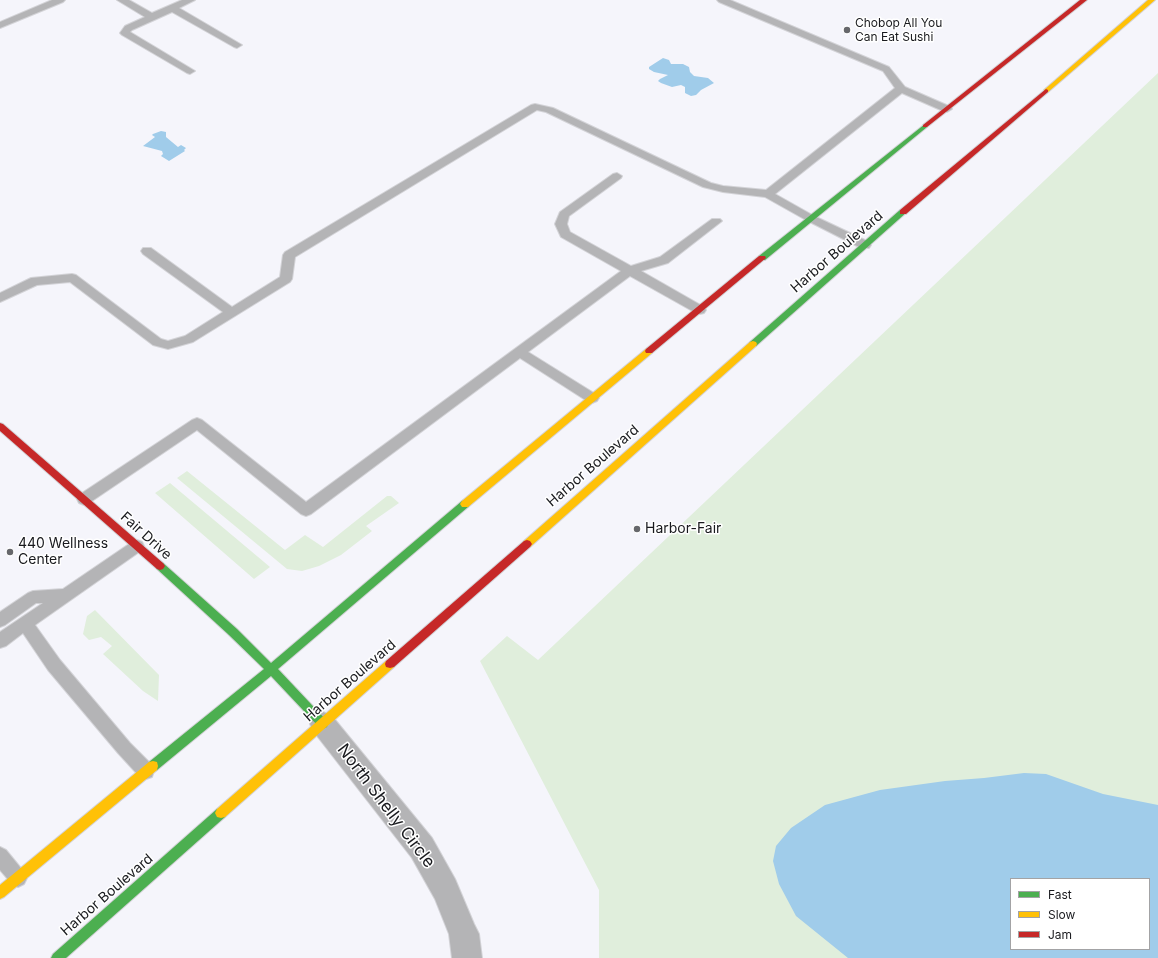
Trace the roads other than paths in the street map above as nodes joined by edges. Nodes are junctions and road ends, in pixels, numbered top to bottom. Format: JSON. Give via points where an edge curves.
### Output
{"nodes":[{"id":1,"x":60,"y":0,"type":"edge"},
{"id":2,"x":190,"y":0,"type":"edge"},
{"id":3,"x":722,"y":0,"type":"edge"},
{"id":4,"x":1084,"y":0,"type":"edge"},
{"id":5,"x":1152,"y":0,"type":"edge"},
{"id":6,"x":127,"y":1,"type":"edge"},
{"id":7,"x":172,"y":8,"type":"junction"},
{"id":8,"x":152,"y":17,"type":"junction"},
{"id":9,"x":0,"y":25,"type":"edge"},
{"id":10,"x":237,"y":45,"type":"dead end"},
{"id":11,"x":190,"y":71,"type":"dead end"},
{"id":12,"x":901,"y":89,"type":"junction"},
{"id":13,"x":947,"y":109,"type":"junction"},
{"id":14,"x":617,"y":176,"type":"dead end"},
{"id":15,"x":768,"y":194,"type":"junction"},
{"id":16,"x":810,"y":218,"type":"junction"},
{"id":17,"x":716,"y":221,"type":"dead end"},
{"id":18,"x":866,"y":245,"type":"junction"},
{"id":19,"x":148,"y":251,"type":"dead end"},
{"id":20,"x":629,"y":271,"type":"junction"},
{"id":21,"x":0,"y":298,"type":"edge"},
{"id":22,"x":700,"y":310,"type":"junction"},
{"id":23,"x":232,"y":313,"type":"junction"},
{"id":24,"x":519,"y":352,"type":"junction"},
{"id":25,"x":592,"y":398,"type":"junction"},
{"id":26,"x":0,"y":426,"type":"edge"},
{"id":27,"x":84,"y":499,"type":"junction"},
{"id":28,"x":137,"y":546,"type":"junction"},
{"id":29,"x":66,"y":595,"type":"junction"},
{"id":30,"x":0,"y":620,"type":"edge"},
{"id":31,"x":25,"y":623,"type":"junction"},
{"id":32,"x":0,"y":641,"type":"edge"},
{"id":33,"x":271,"y":669,"type":"junction"},
{"id":34,"x":323,"y":724,"type":"junction"},
{"id":35,"x":146,"y":771,"type":"junction"},
{"id":36,"x":0,"y":856,"type":"edge"},
{"id":37,"x":18,"y":878,"type":"junction"},
{"id":38,"x":0,"y":893,"type":"edge"},
{"id":39,"x":57,"y":958,"type":"edge"},
{"id":40,"x":467,"y":958,"type":"edge"}],
"edges":[{"from":1,"to":9,"type":"lane"},
{"from":2,"to":7,"type":"lane"},
{"from":3,"to":12,"type":"lane","via":[[886,69]]},
{"from":4,"to":13,"type":"main road"},
{"from":5,"to":18,"type":"main road","name":"Harbor Boulevard"},
{"from":6,"to":8,"type":"lane"},
{"from":7,"to":8,"type":"lane"},
{"from":7,"to":10,"type":"lane"},
{"from":8,"to":11,"type":"lane","via":[[128,28],[125,32]]},
{"from":12,"to":13,"type":"lane"},
{"from":12,"to":15,"type":"lane"},
{"from":13,"to":16,"type":"main road"},
{"from":14,"to":20,"type":"lane","via":[[564,214],[561,224],[565,234]]},
{"from":15,"to":16,"type":"lane"},
{"from":15,"to":23,"type":"lane","via":[[723,190],[707,185],[549,110],[535,107],[289,255],[286,279]]},
{"from":16,"to":18,"type":"lane"},
{"from":16,"to":22,"type":"main road"},
{"from":17,"to":20,"type":"lane","via":[[664,260]]},
{"from":18,"to":34,"type":"main road","name":"Harbor Boulevard"},
{"from":19,"to":23,"type":"lane"},
{"from":20,"to":22,"type":"lane"},
{"from":20,"to":24,"type":"lane"},
{"from":21,"to":23,"type":"lane","via":[[35,281],[72,278],[157,342],[168,345],[189,340]]},
{"from":22,"to":25,"type":"main road"},
{"from":24,"to":25,"type":"lane"},
{"from":24,"to":27,"type":"lane","via":[[306,510],[197,423]]},
{"from":25,"to":33,"type":"main road"},
{"from":26,"to":27,"type":"main road","name":"Fair Drive"},
{"from":27,"to":28,"type":"main road","name":"Fair Drive"},
{"from":28,"to":29,"type":"lane"},
{"from":28,"to":33,"type":"main road","name":"Fair Drive"},
{"from":29,"to":30,"type":"lane","via":[[33,596]]},
{"from":29,"to":31,"type":"lane"},
{"from":31,"to":32,"type":"lane"},
{"from":31,"to":35,"type":"lane","via":[[54,665]]},
{"from":33,"to":34,"type":"main road","name":"Fair Drive"},
{"from":33,"to":35,"type":"main road"},
{"from":34,"to":39,"type":"main road","name":"Harbor Boulevard"},
{"from":34,"to":40,"type":"street","name":"North Shelly Circle","via":[[422,848],[445,889],[464,934]]},
{"from":35,"to":37,"type":"main road"},
{"from":36,"to":37,"type":"lane"},
{"from":37,"to":38,"type":"main road"}]}
